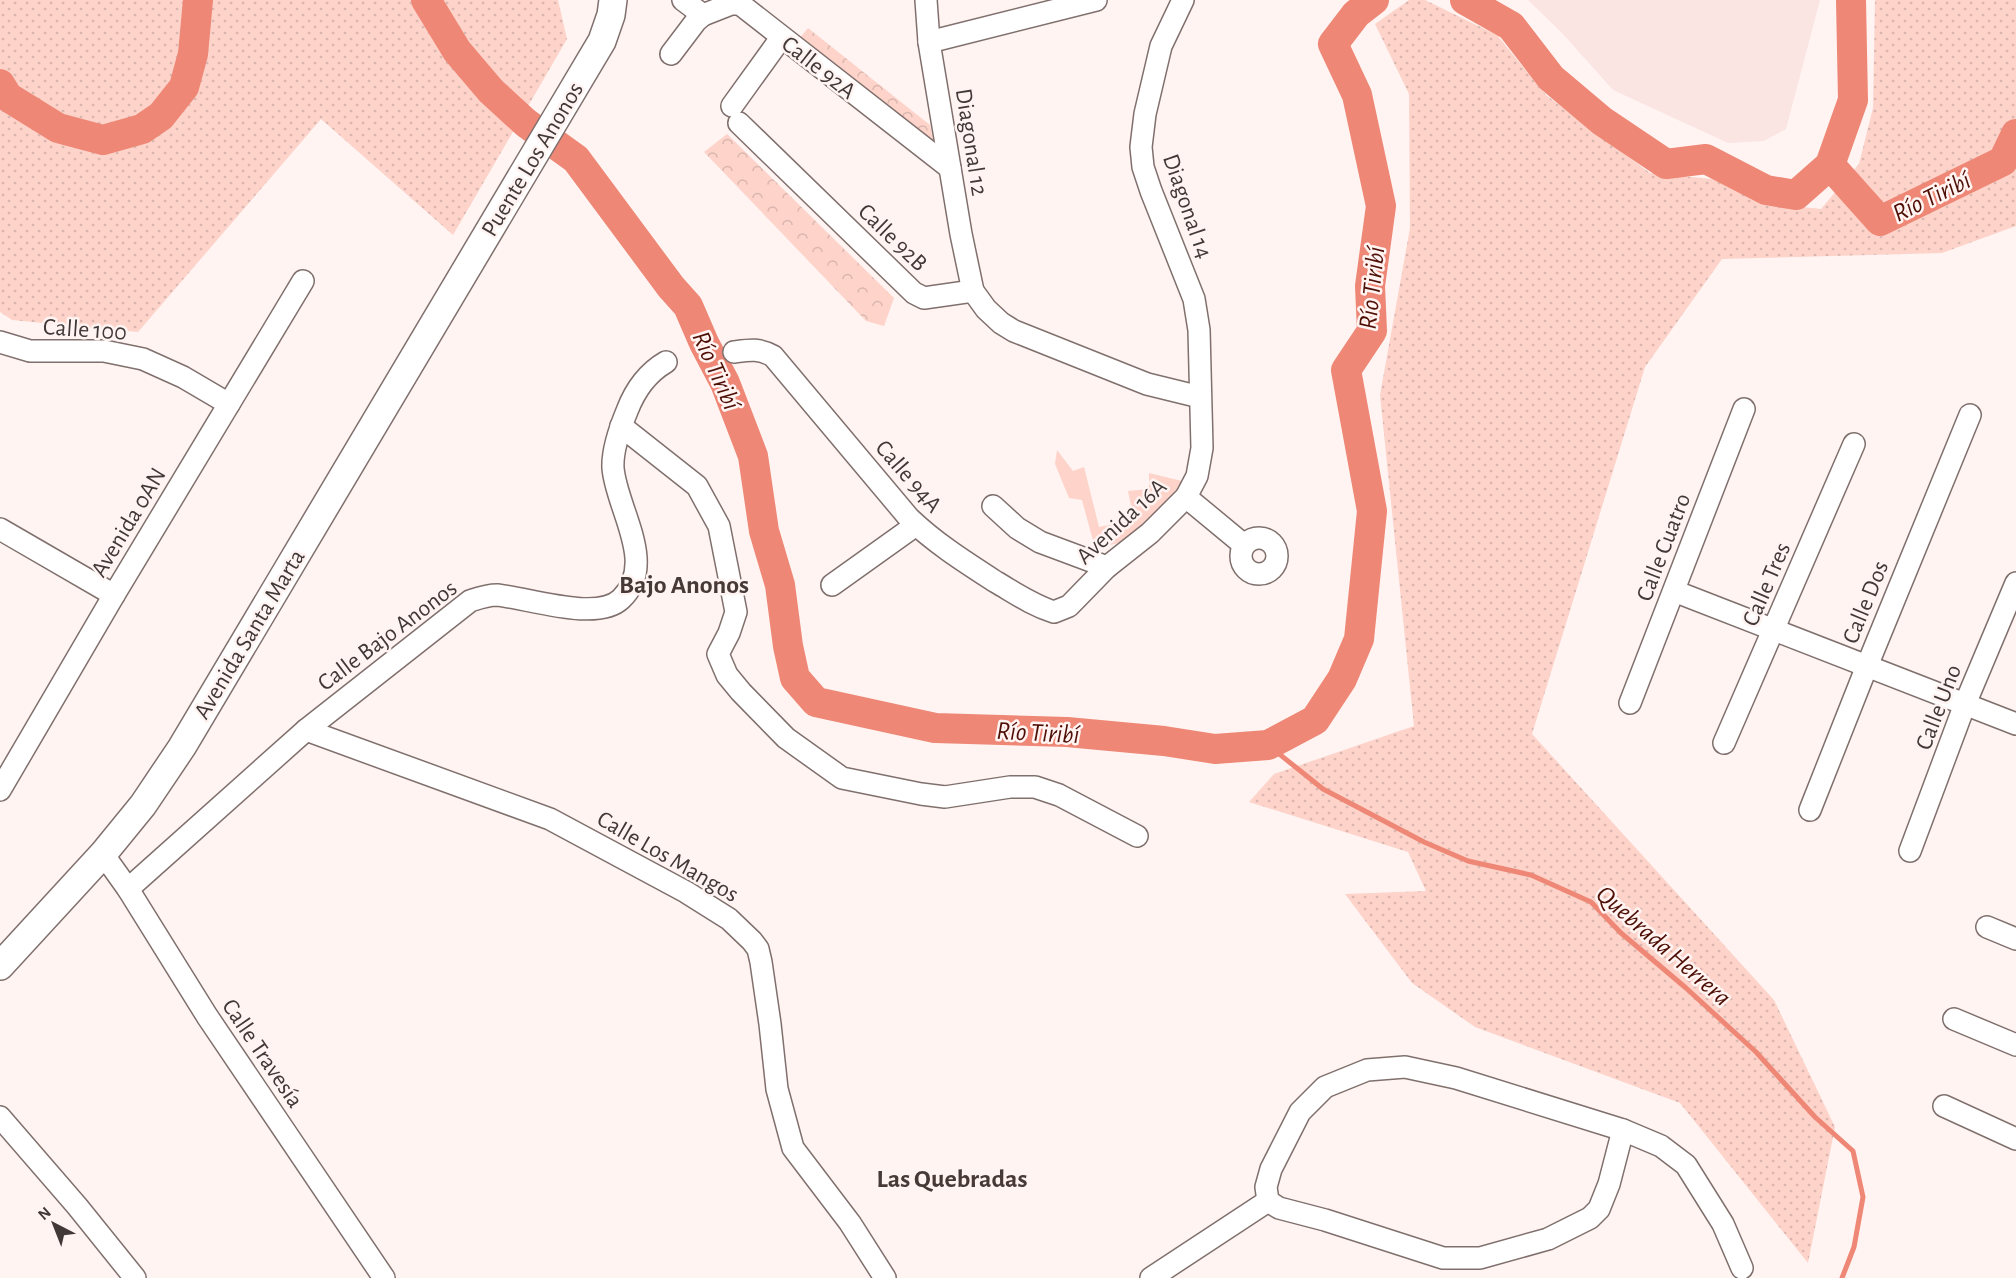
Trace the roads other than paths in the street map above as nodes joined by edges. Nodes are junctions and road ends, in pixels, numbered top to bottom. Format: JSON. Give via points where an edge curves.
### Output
{"nodes":[{"id":1,"x":613,"y":0,"type":"edge"},
{"id":2,"x":683,"y":0,"type":"edge"},
{"id":3,"x":926,"y":0,"type":"edge"},
{"id":4,"x":1096,"y":0,"type":"edge"},
{"id":5,"x":1183,"y":0,"type":"edge"},
{"id":6,"x":703,"y":15,"type":"junction"},
{"id":7,"x":781,"y":38,"type":"junction"},
{"id":8,"x":929,"y":42,"type":"junction"},
{"id":9,"x":671,"y":54,"type":"dead end"},
{"id":10,"x":950,"y":168,"type":"junction"},
{"id":11,"x":463,"y":277,"type":"joint"},
{"id":12,"x":303,"y":281,"type":"dead end"},
{"id":13,"x":973,"y":291,"type":"junction"},
{"id":14,"x":0,"y":342,"type":"edge"},
{"id":15,"x":734,"y":352,"type":"dead end"},
{"id":16,"x":666,"y":362,"type":"dead end"},
{"id":17,"x":1200,"y":397,"type":"junction"},
{"id":18,"x":229,"y":404,"type":"junction"},
{"id":19,"x":1744,"y":409,"type":"dead end"},
{"id":20,"x":1970,"y":415,"type":"dead end"},
{"id":21,"x":621,"y":426,"type":"junction"},
{"id":22,"x":1854,"y":444,"type":"dead end"},
{"id":23,"x":1186,"y":497,"type":"junction"},
{"id":24,"x":993,"y":506,"type":"dead end"},
{"id":25,"x":916,"y":525,"type":"junction"},
{"id":26,"x":0,"y":529,"type":"edge"},
{"id":27,"x":1244,"y":545,"type":"dead end"},
{"id":28,"x":1107,"y":567,"type":"junction"},
{"id":29,"x":2016,"y":583,"type":"edge"},
{"id":30,"x":832,"y":585,"type":"dead end"},
{"id":31,"x":1674,"y":591,"type":"junction"},
{"id":32,"x":114,"y":595,"type":"junction"},
{"id":33,"x":1069,"y":606,"type":"joint"},
{"id":34,"x":1773,"y":630,"type":"junction"},
{"id":35,"x":1867,"y":666,"type":"junction"},
{"id":36,"x":1630,"y":703,"type":"dead end"},
{"id":37,"x":1965,"y":704,"type":"junction"},
{"id":38,"x":2016,"y":724,"type":"edge"},
{"id":39,"x":306,"y":730,"type":"junction"},
{"id":40,"x":1724,"y":743,"type":"dead end"},
{"id":41,"x":0,"y":790,"type":"edge"},
{"id":42,"x":1810,"y":810,"type":"dead end"},
{"id":43,"x":1137,"y":836,"type":"dead end"},
{"id":44,"x":1910,"y":851,"type":"dead end"},
{"id":45,"x":103,"y":854,"type":"junction"},
{"id":46,"x":128,"y":889,"type":"junction"},
{"id":47,"x":1987,"y":927,"type":"dead end"},
{"id":48,"x":2016,"y":939,"type":"edge"},
{"id":49,"x":0,"y":966,"type":"edge"},
{"id":50,"x":1954,"y":1019,"type":"dead end"},
{"id":51,"x":2016,"y":1045,"type":"edge"},
{"id":52,"x":1944,"y":1106,"type":"dead end"},
{"id":53,"x":0,"y":1117,"type":"edge"},
{"id":54,"x":1623,"y":1130,"type":"junction"},
{"id":55,"x":2016,"y":1139,"type":"edge"},
{"id":56,"x":1268,"y":1201,"type":"junction"},
{"id":57,"x":1742,"y":1268,"type":"dead end"},
{"id":58,"x":135,"y":1278,"type":"edge"},
{"id":59,"x":384,"y":1278,"type":"edge"},
{"id":60,"x":885,"y":1278,"type":"edge"},
{"id":61,"x":1151,"y":1278,"type":"edge"}],
"edges":[{"from":1,"to":11,"type":"main road","name":"Puente Los Anonos","via":[[602,41]]},
{"from":2,"to":6,"type":"street"},
{"from":3,"to":8,"type":"street","name":"Diagonal 12"},
{"from":4,"to":8,"type":"street"},
{"from":5,"to":17,"type":"street","name":"Diagonal 14","via":[[1161,46],[1141,147],[1150,191],[1194,299],[1199,330]]},
{"from":6,"to":7,"type":"street","name":"Calle 92A","via":[[740,4]]},
{"from":6,"to":9,"type":"street"},
{"from":7,"to":10,"type":"street","name":"Calle 92A"},
{"from":7,"to":13,"type":"street","name":"Calle 92B","via":[[735,114],[914,293],[924,298]]},
{"from":8,"to":10,"type":"street","name":"Diagonal 12"},
{"from":10,"to":13,"type":"street","name":"Diagonal 12"},
{"from":11,"to":45,"type":"main road","name":"Avenida Santa Marta","via":[[182,747],[143,806]]},
{"from":12,"to":18,"type":"street","name":"Avenida 0AN"},
{"from":13,"to":17,"type":"street","via":[[986,309],[1014,331],[1147,384]]},
{"from":14,"to":18,"type":"street","name":"Calle 100","via":[[30,351],[104,351],[144,359]]},
{"from":15,"to":25,"type":"street","name":"Calle 94A","via":[[755,349],[773,357]]},
{"from":16,"to":21,"type":"street","name":"Calle Bajo Anonos","via":[[645,377]]},
{"from":17,"to":23,"type":"street","name":"Avenida 16A","via":[[1202,448],[1197,476]]},
{"from":18,"to":32,"type":"street","name":"Avenida 0AN"},
{"from":19,"to":31,"type":"street","name":"Calle Cuatro"},
{"from":20,"to":35,"type":"street","name":"Calle Dos"},
{"from":21,"to":39,"type":"street","name":"Calle Bajo Anonos","via":[[613,469],[637,564],[635,576],[622,598],[612,606],[591,610],[495,595],[470,601]]},
{"from":21,"to":43,"type":"street","via":[[697,486],[719,526],[736,612],[718,654],[727,675],[786,738],[842,778],[945,797],[1035,787],[1059,795]]},
{"from":22,"to":34,"type":"street","name":"Calle Tres"},
{"from":23,"to":27,"type":"street"},
{"from":23,"to":28,"type":"street","name":"Avenida 16A","via":[[1150,533]]},
{"from":24,"to":28,"type":"street","via":[[1040,542]]},
{"from":25,"to":30,"type":"street"},
{"from":25,"to":33,"type":"street","name":"Calle 94A","via":[[958,558],[1036,607],[1054,612]]},
{"from":26,"to":32,"type":"street"},
{"from":28,"to":33,"type":"street","name":"Avenida 16A"},
{"from":29,"to":37,"type":"street","name":"Calle Uno"},
{"from":31,"to":34,"type":"street"},
{"from":31,"to":36,"type":"street","name":"Calle Cuatro"},
{"from":32,"to":41,"type":"street","name":"Avenida 0AN"},
{"from":34,"to":35,"type":"street"},
{"from":34,"to":40,"type":"street","name":"Calle Tres"},
{"from":35,"to":37,"type":"street"},
{"from":35,"to":42,"type":"street","name":"Calle Dos"},
{"from":37,"to":38,"type":"street"},
{"from":37,"to":44,"type":"street","name":"Calle Uno"},
{"from":39,"to":46,"type":"street","name":"Calle Bajo Anonos"},
{"from":39,"to":60,"type":"street","name":"Calle Los Mangos","via":[[550,819],[686,892],[737,926],[752,941],[761,962],[777,1089],[793,1148],[844,1214]]},
{"from":45,"to":46,"type":"street","name":"Calle Travesía"},
{"from":45,"to":49,"type":"main road","name":"Avenida Santa Marta"},
{"from":46,"to":59,"type":"street","name":"Calle Travesía","via":[[207,1016]]},
{"from":47,"to":48,"type":"street"},
{"from":50,"to":51,"type":"street"},
{"from":52,"to":55,"type":"street"},
{"from":53,"to":58,"type":"street"},
{"from":54,"to":56,"type":"street","via":[[1609,1184],[1599,1209],[1590,1218],[1548,1239],[1480,1258],[1443,1258],[1279,1208]]},
{"from":54,"to":56,"type":"street","via":[[1456,1078],[1405,1067],[1367,1071],[1325,1086],[1300,1112],[1272,1168],[1266,1187]]},
{"from":54,"to":57,"type":"street","via":[[1661,1146],[1686,1165],[1724,1224]]},
{"from":56,"to":61,"type":"street"}]}
